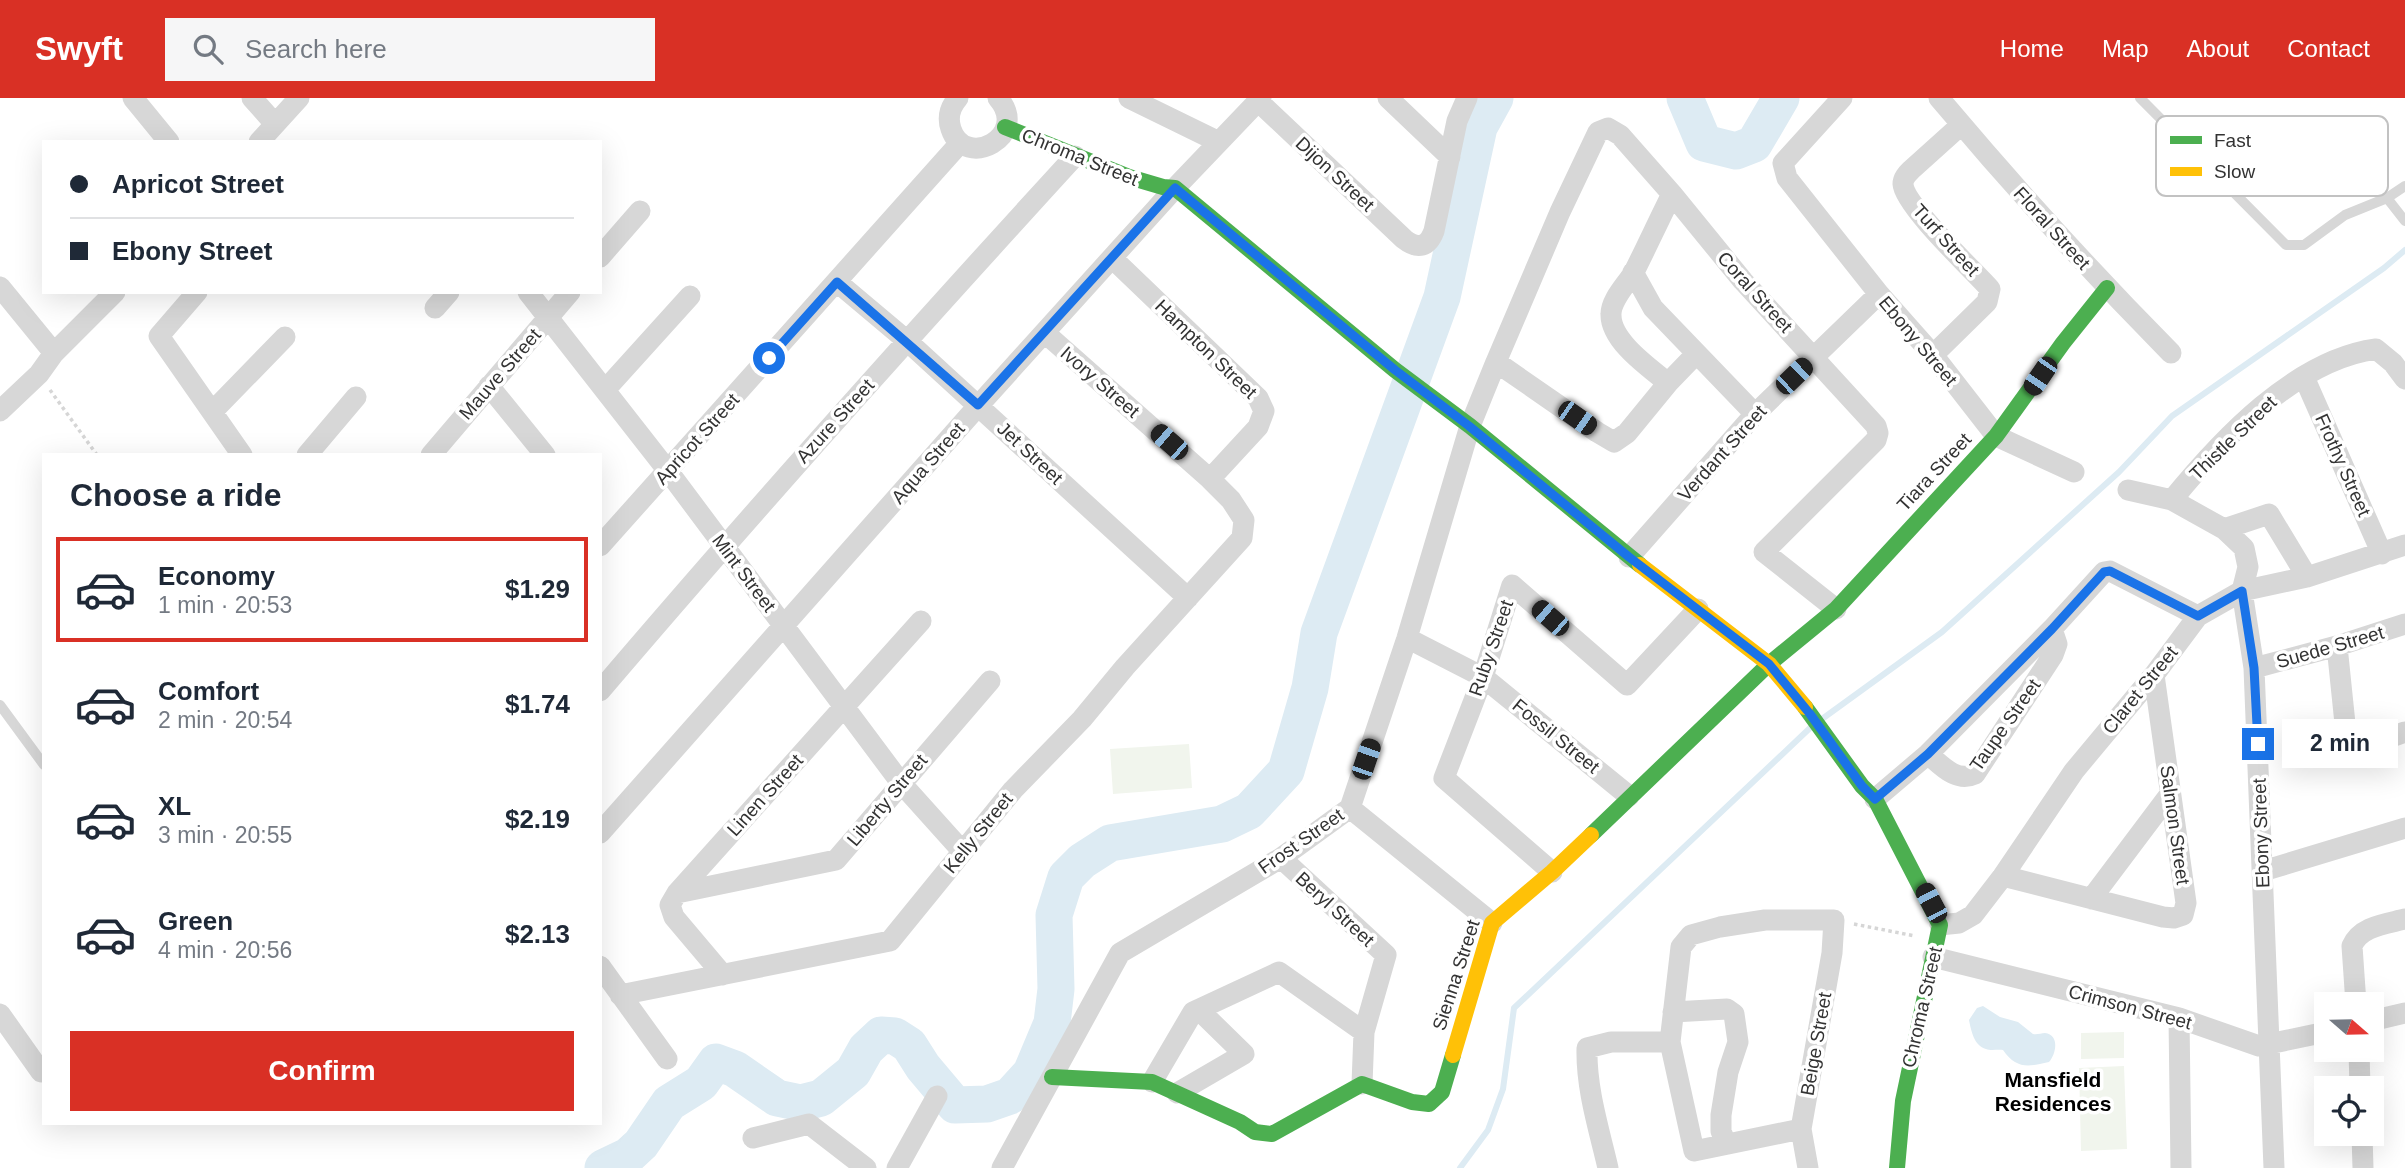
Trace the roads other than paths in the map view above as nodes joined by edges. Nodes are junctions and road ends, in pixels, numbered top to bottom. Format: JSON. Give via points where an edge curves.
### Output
{"nodes":[{"id":1,"x":133,"y":98,"type":"edge"},
{"id":2,"x":252,"y":98,"type":"edge"},
{"id":3,"x":299,"y":98,"type":"edge"},
{"id":4,"x":998,"y":98,"type":"edge"},
{"id":5,"x":1129,"y":98,"type":"edge"},
{"id":6,"x":1388,"y":98,"type":"edge"},
{"id":7,"x":1467,"y":98,"type":"edge"},
{"id":8,"x":1842,"y":98,"type":"edge"},
{"id":9,"x":1939,"y":98,"type":"edge"},
{"id":10,"x":2140,"y":98,"type":"edge"},
{"id":11,"x":1260,"y":100,"type":"edge"},
{"id":12,"x":950,"y":101,"type":"edge"},
{"id":13,"x":2158,"y":116,"type":"edge"},
{"id":14,"x":275,"y":124,"type":"junction"},
{"id":15,"x":1961,"y":125,"type":"junction"},
{"id":16,"x":1005,"y":127,"type":"junction"},
{"id":17,"x":167,"y":140,"type":"edge"},
{"id":18,"x":261,"y":140,"type":"edge"},
{"id":19,"x":1219,"y":142,"type":"junction"},
{"id":20,"x":960,"y":143,"type":"junction"},
{"id":21,"x":1075,"y":156,"type":"junction"},
{"id":22,"x":1450,"y":157,"type":"junction"},
{"id":23,"x":2405,"y":186,"type":"edge"},
{"id":24,"x":1175,"y":188,"type":"junction"},
{"id":25,"x":1672,"y":194,"type":"junction"},
{"id":26,"x":2237,"y":196,"type":"edge"},
{"id":27,"x":2387,"y":198,"type":"junction"},
{"id":28,"x":640,"y":211,"type":"dead end"},
{"id":29,"x":1560,"y":212,"type":"joint"},
{"id":30,"x":2403,"y":217,"type":"edge"},
{"id":31,"x":602,"y":255,"type":"edge"},
{"id":32,"x":1112,"y":258,"type":"junction"},
{"id":33,"x":1633,"y":272,"type":"junction"},
{"id":34,"x":837,"y":282,"type":"junction"},
{"id":35,"x":0,"y":287,"type":"edge"},
{"id":36,"x":2107,"y":288,"type":"junction"},
{"id":37,"x":114,"y":294,"type":"edge"},
{"id":38,"x":195,"y":294,"type":"edge"},
{"id":39,"x":530,"y":294,"type":"edge"},
{"id":40,"x":568,"y":294,"type":"edge"},
{"id":41,"x":1879,"y":294,"type":"junction"},
{"id":42,"x":690,"y":296,"type":"dead end"},
{"id":43,"x":548,"y":318,"type":"junction"},
{"id":44,"x":1045,"y":333,"type":"junction"},
{"id":45,"x":285,"y":337,"type":"dead end"},
{"id":46,"x":906,"y":340,"type":"junction"},
{"id":47,"x":54,"y":353,"type":"junction"},
{"id":48,"x":2171,"y":353,"type":"dead end"},
{"id":49,"x":1696,"y":354,"type":"junction"},
{"id":50,"x":1934,"y":355,"type":"junction"},
{"id":51,"x":1814,"y":357,"type":"junction"},
{"id":52,"x":1496,"y":362,"type":"junction"},
{"id":53,"x":2304,"y":377,"type":"junction"},
{"id":54,"x":2405,"y":379,"type":"edge"},
{"id":55,"x":1668,"y":383,"type":"junction"},
{"id":56,"x":489,"y":386,"type":"junction"},
{"id":57,"x":605,"y":390,"type":"junction"},
{"id":58,"x":356,"y":397,"type":"dead end"},
{"id":59,"x":978,"y":405,"type":"junction"},
{"id":60,"x":0,"y":411,"type":"edge"},
{"id":61,"x":212,"y":412,"type":"junction"},
{"id":62,"x":1755,"y":414,"type":"junction"},
{"id":63,"x":1469,"y":426,"type":"junction"},
{"id":64,"x":1996,"y":436,"type":"junction"},
{"id":65,"x":241,"y":453,"type":"edge"},
{"id":66,"x":309,"y":453,"type":"edge"},
{"id":67,"x":432,"y":453,"type":"edge"},
{"id":68,"x":543,"y":453,"type":"edge"},
{"id":69,"x":668,"y":471,"type":"junction"},
{"id":70,"x":2074,"y":472,"type":"dead end"},
{"id":71,"x":1210,"y":479,"type":"junction"},
{"id":72,"x":2128,"y":490,"type":"dead end"},
{"id":73,"x":2172,"y":500,"type":"junction"},
{"id":74,"x":1244,"y":520,"type":"joint"},
{"id":75,"x":2224,"y":529,"type":"junction"},
{"id":76,"x":603,"y":535,"type":"edge"},
{"id":77,"x":2405,"y":545,"type":"edge"},
{"id":78,"x":723,"y":546,"type":"junction"},
{"id":79,"x":2382,"y":554,"type":"junction"},
{"id":80,"x":1629,"y":557,"type":"junction"},
{"id":81,"x":2307,"y":577,"type":"junction"},
{"id":82,"x":2242,"y":591,"type":"junction"},
{"id":83,"x":1188,"y":598,"type":"junction"},
{"id":84,"x":1698,"y":609,"type":"junction"},
{"id":85,"x":1836,"y":609,"type":"junction"},
{"id":86,"x":2198,"y":616,"type":"junction"},
{"id":87,"x":921,"y":621,"type":"dead end"},
{"id":88,"x":2405,"y":624,"type":"edge"},
{"id":89,"x":784,"y":626,"type":"junction"},
{"id":90,"x":2052,"y":629,"type":"junction"},
{"id":91,"x":1407,"y":638,"type":"junction"},
{"id":92,"x":2337,"y":646,"type":"junction"},
{"id":93,"x":1769,"y":664,"type":"junction"},
{"id":94,"x":2254,"y":668,"type":"junction"},
{"id":95,"x":2154,"y":675,"type":"junction"},
{"id":96,"x":1483,"y":677,"type":"junction"},
{"id":97,"x":990,"y":681,"type":"dead end"},
{"id":98,"x":602,"y":689,"type":"edge"},
{"id":99,"x":0,"y":705,"type":"edge"},
{"id":100,"x":845,"y":705,"type":"junction"},
{"id":101,"x":2405,"y":732,"type":"edge"},
{"id":102,"x":1928,"y":754,"type":"junction"},
{"id":103,"x":42,"y":762,"type":"edge"},
{"id":104,"x":901,"y":783,"type":"junction"},
{"id":105,"x":2169,"y":794,"type":"junction"},
{"id":106,"x":1629,"y":796,"type":"junction"},
{"id":107,"x":1875,"y":799,"type":"junction"},
{"id":108,"x":1350,"y":808,"type":"junction"},
{"id":109,"x":2405,"y":828,"type":"edge"},
{"id":110,"x":602,"y":831,"type":"edge"},
{"id":111,"x":963,"y":852,"type":"junction"},
{"id":112,"x":1281,"y":858,"type":"junction"},
{"id":113,"x":2263,"y":871,"type":"junction"},
{"id":114,"x":1552,"y":872,"type":"junction"},
{"id":115,"x":2003,"y":876,"type":"junction"},
{"id":116,"x":677,"y":893,"type":"junction"},
{"id":117,"x":2091,"y":899,"type":"junction"},
{"id":118,"x":2405,"y":919,"type":"edge"},
{"id":119,"x":1492,"y":923,"type":"junction"},
{"id":120,"x":1937,"y":941,"type":"junction"},
{"id":121,"x":602,"y":969,"type":"edge"},
{"id":122,"x":723,"y":975,"type":"junction"},
{"id":123,"x":2355,"y":992,"type":"edge"},
{"id":124,"x":620,"y":995,"type":"junction"},
{"id":125,"x":1199,"y":1010,"type":"junction"},
{"id":126,"x":1673,"y":1012,"type":"junction"},
{"id":127,"x":2405,"y":1013,"type":"edge"},
{"id":128,"x":0,"y":1014,"type":"edge"},
{"id":129,"x":2179,"y":1018,"type":"junction"},
{"id":130,"x":2384,"y":1018,"type":"edge"},
{"id":131,"x":1364,"y":1032,"type":"junction"},
{"id":132,"x":2314,"y":1035,"type":"edge"},
{"id":133,"x":1670,"y":1042,"type":"junction"},
{"id":134,"x":2268,"y":1045,"type":"junction"},
{"id":135,"x":667,"y":1059,"type":"dead end"},
{"id":136,"x":41,"y":1072,"type":"dead end"},
{"id":137,"x":1052,"y":1077,"type":"junction"},
{"id":138,"x":1152,"y":1082,"type":"junction"},
{"id":139,"x":1362,"y":1084,"type":"junction"},
{"id":140,"x":1177,"y":1093,"type":"junction"},
{"id":141,"x":937,"y":1096,"type":"dead end"},
{"id":142,"x":1801,"y":1129,"type":"junction"},
{"id":143,"x":753,"y":1138,"type":"dead end"},
{"id":144,"x":1726,"y":1144,"type":"junction"},
{"id":145,"x":2362,"y":1146,"type":"edge"},
{"id":146,"x":866,"y":1168,"type":"edge"},
{"id":147,"x":897,"y":1168,"type":"edge"},
{"id":148,"x":1002,"y":1168,"type":"edge"},
{"id":149,"x":1608,"y":1168,"type":"edge"},
{"id":150,"x":1808,"y":1168,"type":"edge"},
{"id":151,"x":1897,"y":1168,"type":"edge"},
{"id":152,"x":2181,"y":1168,"type":"edge"},
{"id":153,"x":2274,"y":1168,"type":"edge"},
{"id":154,"x":2363,"y":1168,"type":"edge"}],
"edges":[{"from":1,"to":17,"type":"street"},
{"from":2,"to":14,"type":"street"},
{"from":3,"to":14,"type":"street"},
{"from":4,"to":16,"type":"street","via":[[1005,108]]},
{"from":5,"to":19,"type":"street"},
{"from":6,"to":22,"type":"street"},
{"from":7,"to":22,"type":"street"},
{"from":8,"to":41,"type":"street","name":"Ebony Street","via":[[1783,163],[1787,178]]},
{"from":9,"to":15,"type":"street","name":"Floral Street"},
{"from":10,"to":13,"type":"lane"},
{"from":11,"to":19,"type":"street","name":"Aqua Street"},
{"from":11,"to":22,"type":"street","name":"Dijon Street","via":[[1412,246],[1425,245],[1431,237]]},
{"from":12,"to":20,"type":"street","via":[[951,132]]},
{"from":14,"to":18,"type":"street"},
{"from":15,"to":36,"type":"street","name":"Floral Street"},
{"from":15,"to":50,"type":"street","name":"Turf Street","via":[[1910,170],[1903,184],[1914,207],[1990,289],[1987,302]]},
{"from":16,"to":20,"type":"street","via":[[994,143],[985,147]]},
{"from":16,"to":21,"type":"street","name":"Chroma Street"},
{"from":19,"to":24,"type":"street","name":"Aqua Street"},
{"from":20,"to":34,"type":"street","name":"Apricot Street"},
{"from":21,"to":24,"type":"street","name":"Chroma Street","via":[[1147,183]]},
{"from":21,"to":46,"type":"street","name":"Azure Street"},
{"from":23,"to":27,"type":"lane"},
{"from":24,"to":32,"type":"street","name":"Aqua Street"},
{"from":24,"to":63,"type":"street","name":"Chroma Street"},
{"from":25,"to":29,"type":"street","name":"Coral Street","via":[[1620,135],[1608,128],[1598,132]]},
{"from":25,"to":33,"type":"street"},
{"from":25,"to":51,"type":"street","name":"Coral Street","via":[[1743,281]]},
{"from":26,"to":27,"type":"lane","via":[[2286,245],[2304,245],[2345,215]]},
{"from":27,"to":30,"type":"lane"},
{"from":28,"to":31,"type":"street"},
{"from":29,"to":52,"type":"street","name":"Frost Street"},
{"from":32,"to":44,"type":"street","name":"Aqua Street"},
{"from":32,"to":71,"type":"street","name":"Hampton Street","via":[[1258,398],[1264,411],[1258,427]]},
{"from":33,"to":49,"type":"street","via":[[1653,308]]},
{"from":33,"to":55,"type":"street","via":[[1610,315],[1628,349]]},
{"from":34,"to":46,"type":"street","name":"Jet Street"},
{"from":34,"to":69,"type":"street","name":"Apricot Street"},
{"from":35,"to":47,"type":"street"},
{"from":36,"to":48,"type":"street","name":"Floral Street"},
{"from":36,"to":64,"type":"street","name":"Tiara Street"},
{"from":37,"to":47,"type":"street"},
{"from":38,"to":61,"type":"street","via":[[159,336]]},
{"from":39,"to":43,"type":"street","name":"Mint Street"},
{"from":40,"to":43,"type":"street","name":"Mauve Street"},
{"from":41,"to":50,"type":"street","name":"Ebony Street"},
{"from":41,"to":51,"type":"street","name":"Verdant Street"},
{"from":42,"to":57,"type":"street"},
{"from":43,"to":56,"type":"street","name":"Mauve Street"},
{"from":43,"to":57,"type":"street","name":"Mint Street"},
{"from":44,"to":59,"type":"street","name":"Aqua Street"},
{"from":44,"to":71,"type":"street","name":"Ivory Street"},
{"from":45,"to":61,"type":"street"},
{"from":46,"to":59,"type":"street","name":"Jet Street"},
{"from":46,"to":78,"type":"street","name":"Azure Street"},
{"from":47,"to":60,"type":"street"},
{"from":49,"to":55,"type":"street"},
{"from":49,"to":62,"type":"street"},
{"from":50,"to":64,"type":"street","name":"Ebony Street"},
{"from":51,"to":62,"type":"street","name":"Verdant Street"},
{"from":51,"to":85,"type":"street","name":"Coral Street","via":[[1878,433],[1764,552]]},
{"from":52,"to":55,"type":"street","via":[[1614,442],[1628,433]]},
{"from":52,"to":63,"type":"street","name":"Frost Street"},
{"from":53,"to":54,"type":"street","name":"Thistle Street","via":[[2352,352],[2376,349]]},
{"from":53,"to":73,"type":"street","name":"Thistle Street","via":[[2260,407]]},
{"from":53,"to":79,"type":"street","name":"Frothy Street"},
{"from":56,"to":67,"type":"street","name":"Mauve Street"},
{"from":56,"to":68,"type":"street"},
{"from":57,"to":69,"type":"street","name":"Mint Street"},
{"from":58,"to":66,"type":"street"},
{"from":59,"to":83,"type":"street","name":"Jet Street"},
{"from":59,"to":89,"type":"street","name":"Aqua Street"},
{"from":61,"to":65,"type":"street"},
{"from":62,"to":80,"type":"street","name":"Verdant Street"},
{"from":63,"to":80,"type":"street","name":"Chroma Street"},
{"from":63,"to":91,"type":"street","name":"Frost Street"},
{"from":64,"to":70,"type":"street","name":"Ebony Street"},
{"from":64,"to":85,"type":"street","name":"Tiara Street"},
{"from":69,"to":76,"type":"street","name":"Apricot Street"},
{"from":69,"to":78,"type":"street","name":"Mint Street"},
{"from":71,"to":74,"type":"street","name":"Ivory Street"},
{"from":72,"to":73,"type":"street","name":"Ebony Street"},
{"from":73,"to":75,"type":"street","name":"Ebony Street"},
{"from":74,"to":83,"type":"street","name":"Kelly Street","via":[[1242,538]]},
{"from":75,"to":81,"type":"street","via":[[2269,514]]},
{"from":75,"to":82,"type":"street","name":"Ebony Street","via":[[2244,548],[2248,567]]},
{"from":77,"to":79,"type":"street","name":"Claret Street"},
{"from":78,"to":89,"type":"street","name":"Mint Street"},
{"from":78,"to":98,"type":"street","name":"Azure Street"},
{"from":79,"to":81,"type":"street","name":"Claret Street"},
{"from":80,"to":84,"type":"street","name":"Chroma Street"},
{"from":81,"to":82,"type":"street","name":"Claret Street"},
{"from":82,"to":86,"type":"street","name":"Claret Street"},
{"from":82,"to":94,"type":"street","name":"Ebony Street"},
{"from":83,"to":111,"type":"street","name":"Kelly Street","via":[[1013,790]]},
{"from":84,"to":93,"type":"street","name":"Chroma Street"},
{"from":84,"to":96,"type":"street","name":"Ruby Street","via":[[1627,685],[1512,585]]},
{"from":85,"to":93,"type":"street","name":"Tiara Street"},
{"from":86,"to":90,"type":"street","name":"Taupe Street","via":[[2110,571],[2104,572]]},
{"from":86,"to":95,"type":"street","name":"Claret Street"},
{"from":87,"to":100,"type":"street","name":"Linen Street"},
{"from":88,"to":92,"type":"street","name":"Suede Street"},
{"from":89,"to":100,"type":"street","name":"Mint Street"},
{"from":89,"to":110,"type":"street","name":"Aqua Street"},
{"from":90,"to":102,"type":"street","name":"Taupe Street"},
{"from":90,"to":102,"type":"street","name":"Taupe Street","via":[[2057,643],[2053,655],[1975,774],[1962,777],[1951,773]]},
{"from":91,"to":96,"type":"street","name":"Fossil Street"},
{"from":91,"to":108,"type":"street","name":"Frost Street"},
{"from":92,"to":94,"type":"street","name":"Suede Street"},
{"from":92,"to":101,"type":"street","via":[[2347,743],[2357,749]]},
{"from":93,"to":106,"type":"street","name":"Sienna Street"},
{"from":93,"to":107,"type":"street","name":"Chroma Street"},
{"from":94,"to":113,"type":"street","name":"Ebony Street"},
{"from":95,"to":105,"type":"street","name":"Salmon Street"},
{"from":95,"to":115,"type":"street","name":"Claret Street","via":[[2074,771]]},
{"from":96,"to":106,"type":"street","name":"Fossil Street"},
{"from":96,"to":114,"type":"street","name":"Ruby Street","via":[[1444,778]]},
{"from":97,"to":104,"type":"street","name":"Liberty Street"},
{"from":99,"to":103,"type":"lane"},
{"from":100,"to":104,"type":"street","name":"Mint Street"},
{"from":100,"to":116,"type":"street","name":"Linen Street"},
{"from":102,"to":107,"type":"street","name":"Taupe Street"},
{"from":104,"to":111,"type":"street","name":"Mint Street"},
{"from":104,"to":116,"type":"street","name":"Liberty Street","via":[[836,860]]},
{"from":105,"to":117,"type":"street"},
{"from":105,"to":117,"type":"street","name":"Salmon Street","via":[[2186,903],[2183,915],[2163,917]]},
{"from":106,"to":114,"type":"street","name":"Sienna Street"},
{"from":107,"to":120,"type":"street","name":"Chroma Street"},
{"from":108,"to":112,"type":"street","name":"Frost Street"},
{"from":108,"to":119,"type":"street"},
{"from":109,"to":113,"type":"street"},
{"from":111,"to":122,"type":"street","name":"Kelly Street","via":[[890,941]]},
{"from":112,"to":131,"type":"street","name":"Beryl Street","via":[[1386,955]]},
{"from":112,"to":137,"type":"street","name":"Frost Street","via":[[1120,953]]},
{"from":113,"to":134,"type":"street","name":"Ebony Street"},
{"from":114,"to":119,"type":"street","name":"Sienna Street"},
{"from":115,"to":117,"type":"street","name":"Salmon Street"},
{"from":115,"to":120,"type":"street","name":"Claret Street","via":[[1973,915]]},
{"from":116,"to":122,"type":"street","via":[[670,905],[674,917]]},
{"from":118,"to":123,"type":"street","via":[[2356,937],[2352,946]]},
{"from":119,"to":139,"type":"street","name":"Sienna Street","via":[[1442,1092],[1429,1104]]},
{"from":120,"to":129,"type":"street","name":"Crimson Street"},
{"from":120,"to":151,"type":"street","name":"Chroma Street","via":[[1904,1086]]},
{"from":121,"to":124,"type":"street"},
{"from":122,"to":124,"type":"street","name":"Kelly Street"},
{"from":124,"to":135,"type":"street"},
{"from":125,"to":131,"type":"street","via":[[1279,972]]},
{"from":125,"to":138,"type":"street","via":[[1193,1012]]},
{"from":125,"to":140,"type":"street","via":[[1244,1054]]},
{"from":126,"to":133,"type":"street"},
{"from":126,"to":142,"type":"street","name":"Beige Street","via":[[1681,947],[1691,935],[1765,920],[1834,920]]},
{"from":126,"to":144,"type":"street","via":[[1727,1009],[1734,1014],[1738,1042],[1721,1115]]},
{"from":127,"to":130,"type":"street"},
{"from":128,"to":136,"type":"street"},
{"from":129,"to":134,"type":"street","name":"Crimson Street","via":[[2259,1046]]},
{"from":129,"to":152,"type":"street"},
{"from":131,"to":139,"type":"street","name":"Beryl Street"},
{"from":132,"to":134,"type":"street","name":"Crimson Street"},
{"from":133,"to":144,"type":"street","via":[[1694,1151]]},
{"from":133,"to":149,"type":"street","via":[[1611,1042],[1587,1048],[1590,1090]]},
{"from":134,"to":153,"type":"street","name":"Ebony Street"},
{"from":137,"to":138,"type":"street"},
{"from":137,"to":148,"type":"street","name":"Frost Street"},
{"from":138,"to":140,"type":"street"},
{"from":139,"to":140,"type":"street","via":[[1272,1134],[1255,1132]]},
{"from":141,"to":147,"type":"street"},
{"from":142,"to":144,"type":"street"},
{"from":142,"to":150,"type":"street","name":"Beige Street"},
{"from":143,"to":146,"type":"street","via":[[809,1124]]},
{"from":145,"to":154,"type":"street"}]}
